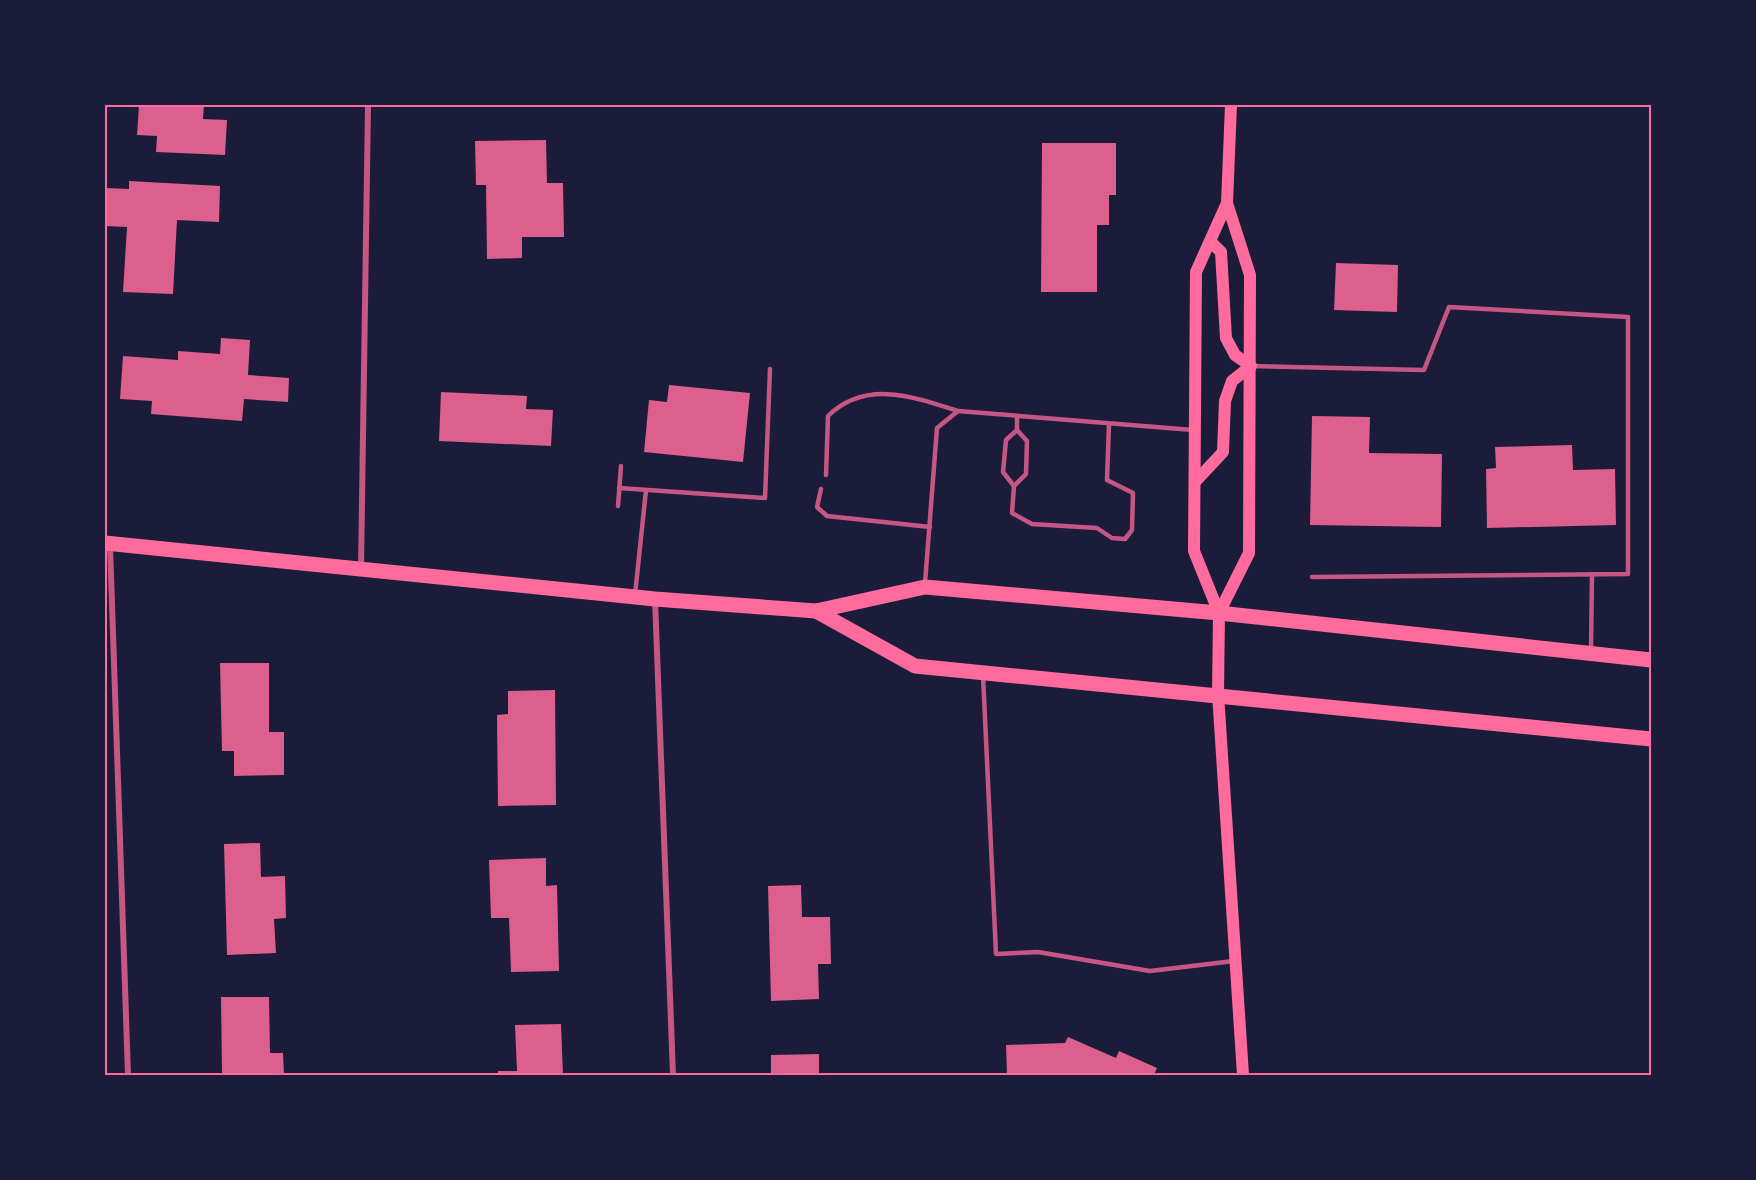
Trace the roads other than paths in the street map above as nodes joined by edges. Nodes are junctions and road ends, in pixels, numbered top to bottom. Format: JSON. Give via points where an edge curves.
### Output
{"nodes":[{"id":1,"x":368,"y":105,"type":"edge"},
{"id":2,"x":1231,"y":105,"type":"edge"},
{"id":3,"x":1227,"y":203,"type":"junction"},
{"id":4,"x":1210,"y":241,"type":"junction"},
{"id":5,"x":1251,"y":366,"type":"junction"},
{"id":6,"x":770,"y":369,"type":"dead end"},
{"id":7,"x":958,"y":411,"type":"junction"},
{"id":8,"x":1017,"y":417,"type":"junction"},
{"id":9,"x":1109,"y":424,"type":"junction"},
{"id":10,"x":1017,"y":430,"type":"junction"},
{"id":11,"x":1196,"y":430,"type":"junction"},
{"id":12,"x":621,"y":466,"type":"dead end"},
{"id":13,"x":826,"y":475,"type":"dead end"},
{"id":14,"x":1195,"y":482,"type":"junction"},
{"id":15,"x":1014,"y":486,"type":"junction"},
{"id":16,"x":619,"y":488,"type":"junction"},
{"id":17,"x":821,"y":489,"type":"dead end"},
{"id":18,"x":646,"y":490,"type":"junction"},
{"id":19,"x":618,"y":506,"type":"dead end"},
{"id":20,"x":930,"y":527,"type":"junction"},
{"id":21,"x":107,"y":543,"type":"edge"},
{"id":22,"x":361,"y":569,"type":"junction"},
{"id":23,"x":1592,"y":574,"type":"junction"},
{"id":24,"x":1312,"y":577,"type":"dead end"},
{"id":25,"x":925,"y":587,"type":"junction"},
{"id":26,"x":635,"y":597,"type":"junction"},
{"id":27,"x":655,"y":599,"type":"junction"},
{"id":28,"x":816,"y":611,"type":"junction"},
{"id":29,"x":1219,"y":613,"type":"junction"},
{"id":30,"x":1591,"y":654,"type":"junction"},
{"id":31,"x":1651,"y":660,"type":"edge"},
{"id":32,"x":983,"y":672,"type":"junction"},
{"id":33,"x":1218,"y":694,"type":"junction"},
{"id":34,"x":1651,"y":739,"type":"edge"},
{"id":35,"x":1236,"y":961,"type":"junction"},
{"id":36,"x":128,"y":1075,"type":"edge"},
{"id":37,"x":673,"y":1075,"type":"edge"},
{"id":38,"x":1243,"y":1075,"type":"edge"}],
"edges":[{"from":1,"to":22,"type":"street"},
{"from":2,"to":3,"type":"main road"},
{"from":3,"to":4,"type":"main road"},
{"from":3,"to":5,"type":"main road","via":[[1250,275]]},
{"from":4,"to":5,"type":"main road","via":[[1221,252],[1226,338],[1234,356]]},
{"from":4,"to":11,"type":"main road","via":[[1196,272]]},
{"from":5,"to":14,"type":"main road","via":[[1232,381],[1225,401],[1223,452]]},
{"from":5,"to":23,"type":"lane","via":[[1424,370],[1449,307],[1628,316],[1628,574]]},
{"from":5,"to":29,"type":"main road","via":[[1249,553]]},
{"from":6,"to":18,"type":"lane","via":[[765,498]]},
{"from":7,"to":8,"type":"lane"},
{"from":7,"to":13,"type":"lane","via":[[908,395],[877,394],[841,404],[828,417]]},
{"from":7,"to":20,"type":"lane","via":[[938,428]]},
{"from":8,"to":9,"type":"lane"},
{"from":8,"to":10,"type":"lane"},
{"from":9,"to":11,"type":"lane"},
{"from":9,"to":15,"type":"lane","via":[[1107,480],[1133,493],[1132,530],[1125,538],[1112,537],[1097,528],[1032,524],[1012,513]]},
{"from":10,"to":15,"type":"lane","via":[[1006,440],[1003,472]]},
{"from":10,"to":15,"type":"lane","via":[[1027,441],[1026,474]]},
{"from":11,"to":14,"type":"main road"},
{"from":12,"to":16,"type":"lane"},
{"from":14,"to":29,"type":"main road","via":[[1194,551]]},
{"from":16,"to":18,"type":"lane"},
{"from":16,"to":19,"type":"lane"},
{"from":17,"to":20,"type":"lane","via":[[817,507],[827,516]]},
{"from":18,"to":26,"type":"lane"},
{"from":20,"to":25,"type":"lane"},
{"from":21,"to":22,"type":"main road"},
{"from":21,"to":36,"type":"street"},
{"from":22,"to":26,"type":"main road"},
{"from":23,"to":24,"type":"lane"},
{"from":23,"to":30,"type":"lane"},
{"from":25,"to":28,"type":"main road"},
{"from":25,"to":29,"type":"main road"},
{"from":26,"to":27,"type":"main road"},
{"from":27,"to":28,"type":"main road"},
{"from":27,"to":37,"type":"street"},
{"from":28,"to":32,"type":"main road","via":[[915,666]]},
{"from":29,"to":30,"type":"main road"},
{"from":29,"to":33,"type":"main road"},
{"from":30,"to":31,"type":"main road"},
{"from":32,"to":33,"type":"main road"},
{"from":32,"to":35,"type":"lane","via":[[996,954],[1038,952],[1150,971]]},
{"from":33,"to":34,"type":"main road"},
{"from":33,"to":35,"type":"main road"},
{"from":35,"to":38,"type":"main road"}]}
